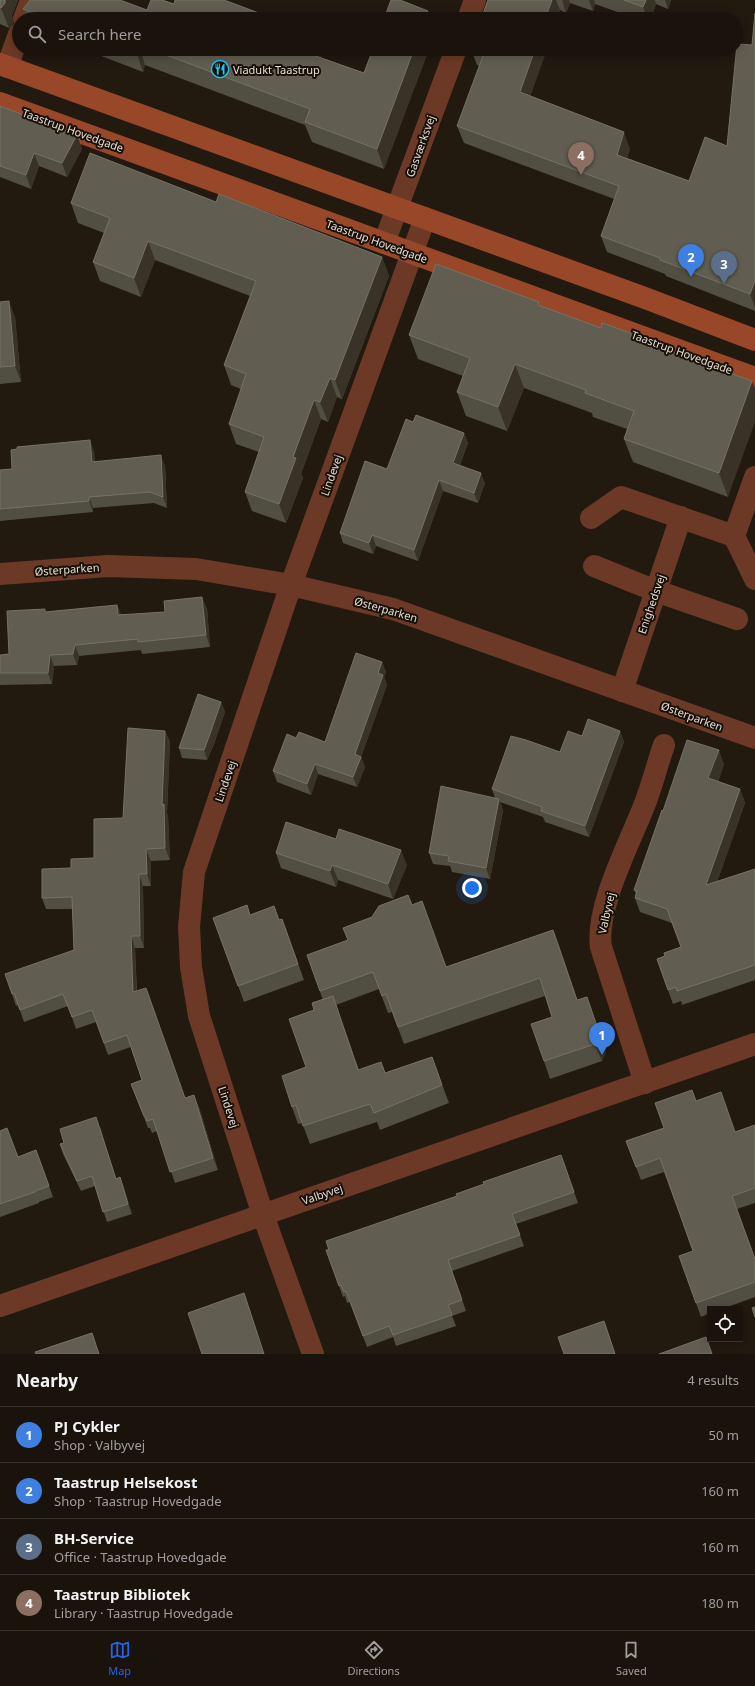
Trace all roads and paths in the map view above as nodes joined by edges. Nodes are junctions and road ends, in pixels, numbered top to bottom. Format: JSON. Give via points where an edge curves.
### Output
{"nodes":[{"id":1,"x":31,"y":0,"type":"edge"},
{"id":2,"x":475,"y":0,"type":"edge"},
{"id":3,"x":27,"y":12,"type":"edge"},
{"id":4,"x":471,"y":12,"type":"edge"},
{"id":5,"x":12,"y":49,"type":"edge"},
{"id":6,"x":453,"y":56,"type":"edge"},
{"id":7,"x":4,"y":66,"type":"edge"},
{"id":8,"x":0,"y":103,"type":"edge"},
{"id":9,"x":397,"y":209,"type":"junction"},
{"id":10,"x":426,"y":218,"type":"junction"},
{"id":11,"x":384,"y":243,"type":"junction"},
{"id":12,"x":412,"y":254,"type":"junction"},
{"id":13,"x":755,"y":340,"type":"edge"},
{"id":14,"x":755,"y":378,"type":"edge"},
{"id":15,"x":755,"y":477,"type":"edge"},
{"id":16,"x":681,"y":517,"type":"junction"},
{"id":17,"x":591,"y":518,"type":"dead end"},
{"id":18,"x":734,"y":536,"type":"junction"},
{"id":19,"x":594,"y":566,"type":"dead end"},
{"id":20,"x":0,"y":574,"type":"edge"},
{"id":21,"x":755,"y":579,"type":"edge"},
{"id":22,"x":291,"y":585,"type":"junction"},
{"id":23,"x":656,"y":591,"type":"junction"},
{"id":24,"x":737,"y":620,"type":"dead end"},
{"id":25,"x":622,"y":690,"type":"junction"},
{"id":26,"x":755,"y":738,"type":"edge"},
{"id":27,"x":664,"y":745,"type":"dead end"},
{"id":28,"x":755,"y":1044,"type":"edge"},
{"id":29,"x":644,"y":1083,"type":"junction"},
{"id":30,"x":263,"y":1215,"type":"junction"},
{"id":31,"x":0,"y":1306,"type":"edge"},
{"id":32,"x":313,"y":1354,"type":"edge"}],
"edges":[{"from":1,"to":3,"type":"street"},
{"from":2,"to":4,"type":"street"},
{"from":5,"to":7,"type":"street"},
{"from":6,"to":9,"type":"street","name":"Gasværksvej"},
{"from":7,"to":9,"type":"street"},
{"from":8,"to":11,"type":"street","name":"Taastrup Hovedgade"},
{"from":9,"to":10,"type":"street"},
{"from":9,"to":11,"type":"street","name":"Gasværksvej"},
{"from":10,"to":12,"type":"street","name":"Lindevej"},
{"from":10,"to":13,"type":"street"},
{"from":11,"to":12,"type":"street","name":"Taastrup Hovedgade"},
{"from":12,"to":14,"type":"street","name":"Taastrup Hovedgade"},
{"from":12,"to":22,"type":"street","name":"Lindevej"},
{"from":15,"to":18,"type":"street"},
{"from":16,"to":17,"type":"street","via":[[621,496]]},
{"from":16,"to":18,"type":"street"},
{"from":16,"to":23,"type":"street","name":"Enighedsvej"},
{"from":18,"to":21,"type":"street"},
{"from":19,"to":23,"type":"street"},
{"from":20,"to":22,"type":"street","name":"Østerparken","via":[[108,566],[189,569]]},
{"from":22,"to":25,"type":"street","name":"Østerparken","via":[[393,609]]},
{"from":22,"to":30,"type":"street","name":"Lindevej","via":[[194,872],[189,927],[191,967],[199,1016]]},
{"from":23,"to":24,"type":"street"},
{"from":23,"to":25,"type":"street","name":"Enighedsvej"},
{"from":25,"to":26,"type":"street","name":"Østerparken"},
{"from":27,"to":29,"type":"street","name":"Valbyvej","via":[[644,804],[616,872],[600,930],[601,947]]},
{"from":28,"to":29,"type":"street","name":"Valbyvej"},
{"from":29,"to":30,"type":"street","name":"Valbyvej"},
{"from":30,"to":31,"type":"street","name":"Valbyvej"},
{"from":30,"to":32,"type":"street","name":"Lindevej"}]}
